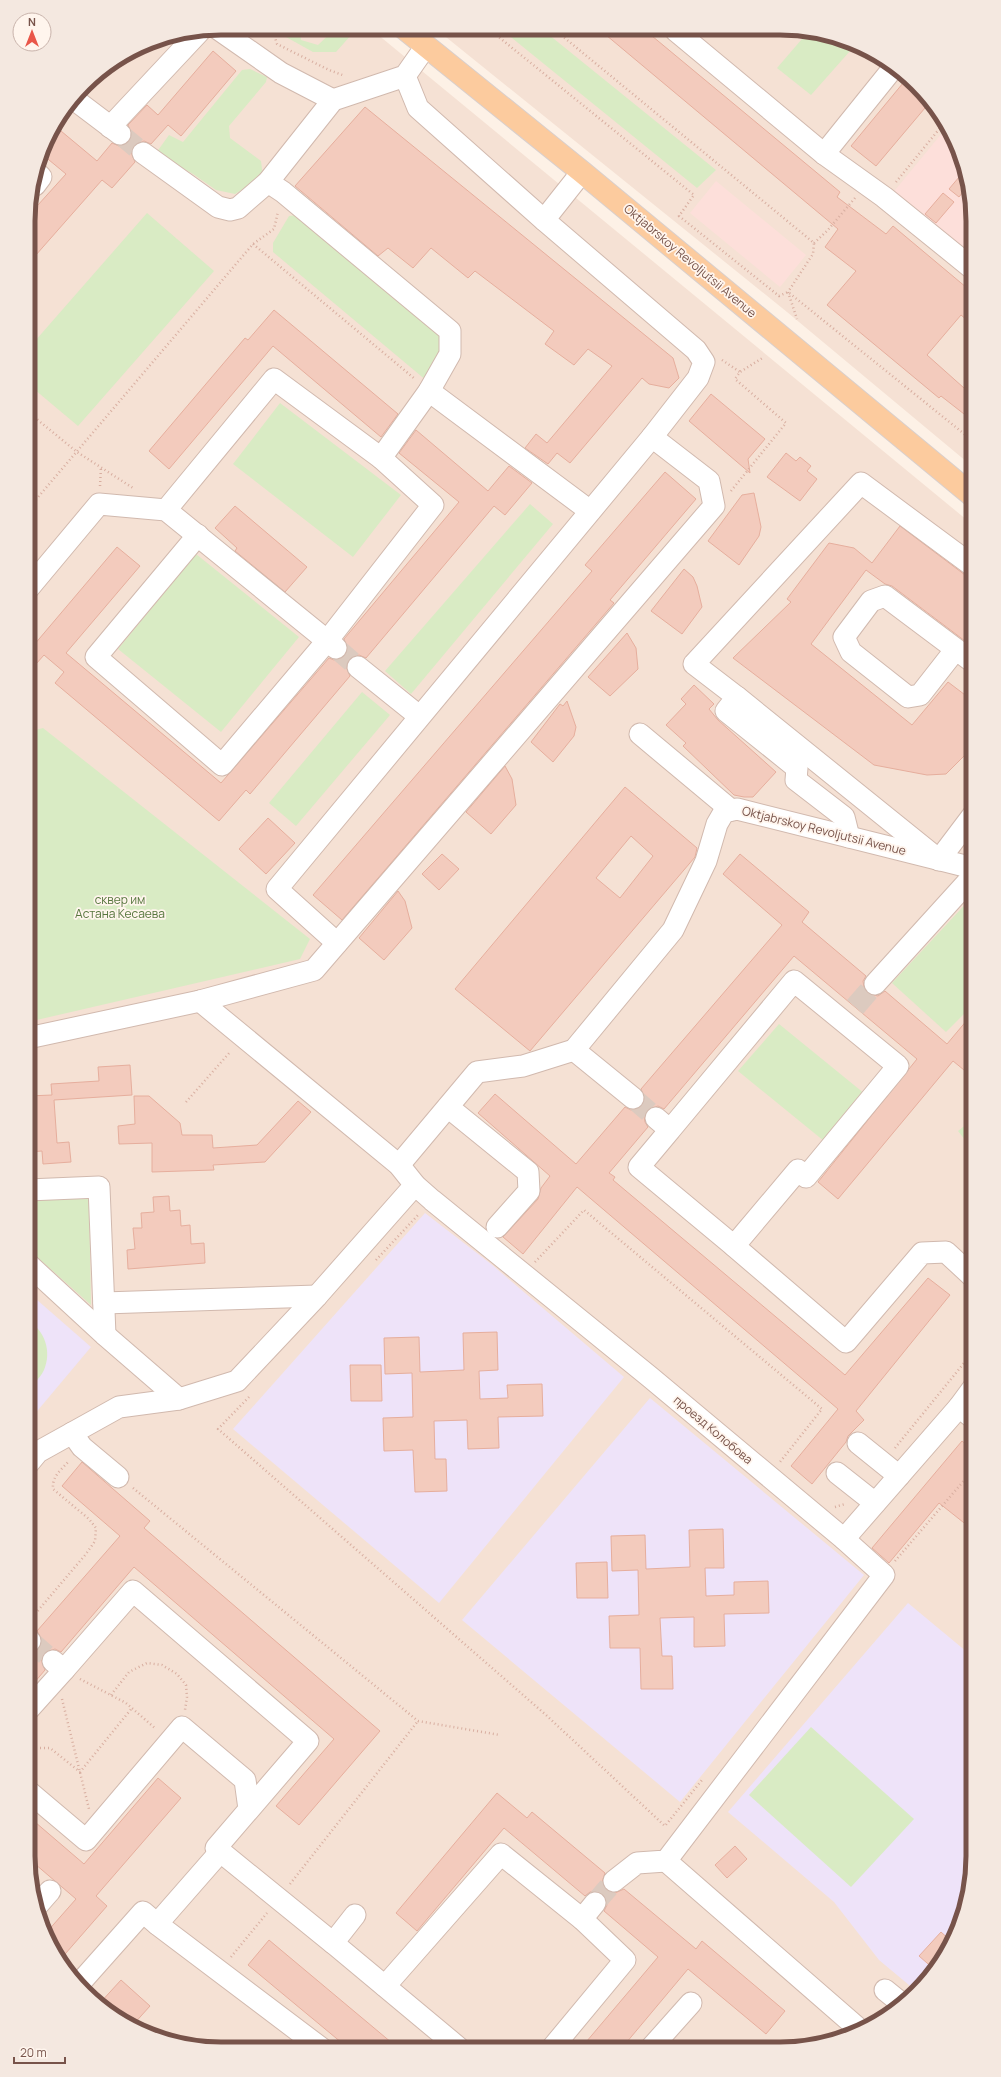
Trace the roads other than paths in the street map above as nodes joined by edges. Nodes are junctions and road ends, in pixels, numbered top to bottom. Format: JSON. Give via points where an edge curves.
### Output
{"nodes":[{"id":1,"x":226,"y":35,"type":"edge"},
{"id":2,"x":412,"y":35,"type":"edge"},
{"id":3,"x":681,"y":35,"type":"edge"},
{"id":4,"x":194,"y":37,"type":"edge"},
{"id":5,"x":426,"y":46,"type":"junction"},
{"id":6,"x":891,"y":71,"type":"edge"},
{"id":7,"x":405,"y":76,"type":"junction"},
{"id":8,"x":333,"y":100,"type":"junction"},
{"id":9,"x":78,"y":102,"type":"edge"},
{"id":10,"x":143,"y":152,"type":"tunnel mouth"},
{"id":11,"x":824,"y":154,"type":"junction"},
{"id":12,"x":582,"y":172,"type":"junction"},
{"id":13,"x":276,"y":187,"type":"junction"},
{"id":14,"x":544,"y":220,"type":"junction"},
{"id":15,"x":966,"y":262,"type":"edge"},
{"id":16,"x":429,"y":391,"type":"junction"},
{"id":17,"x":652,"y":437,"type":"junction"},
{"id":18,"x":381,"y":458,"type":"junction"},
{"id":19,"x":966,"y":490,"type":"edge"},
{"id":20,"x":166,"y":510,"type":"junction"},
{"id":21,"x":590,"y":511,"type":"junction"},
{"id":22,"x":198,"y":535,"type":"junction"},
{"id":23,"x":966,"y":561,"type":"edge"},
{"id":24,"x":35,"y":581,"type":"edge"},
{"id":25,"x":331,"y":644,"type":"junction"},
{"id":26,"x":956,"y":650,"type":"junction"},
{"id":27,"x":966,"y":657,"type":"edge"},
{"id":28,"x":358,"y":667,"type":"tunnel mouth"},
{"id":29,"x":737,"y":697,"type":"junction"},
{"id":30,"x":419,"y":716,"type":"junction"},
{"id":31,"x":640,"y":734,"type":"dead end"},
{"id":32,"x":731,"y":810,"type":"junction"},
{"id":33,"x":966,"y":824,"type":"edge"},
{"id":34,"x":849,"y":837,"type":"junction"},
{"id":35,"x":939,"y":860,"type":"junction"},
{"id":36,"x":966,"y":866,"type":"edge"},
{"id":37,"x":966,"y":884,"type":"edge"},
{"id":38,"x":338,"y":943,"type":"junction"},
{"id":39,"x":876,"y":984,"type":"tunnel mouth"},
{"id":40,"x":200,"y":1001,"type":"junction"},
{"id":41,"x":35,"y":1036,"type":"edge"},
{"id":42,"x":574,"y":1050,"type":"junction"},
{"id":43,"x":633,"y":1098,"type":"tunnel mouth"},
{"id":44,"x":448,"y":1107,"type":"junction"},
{"id":45,"x":399,"y":1165,"type":"junction"},
{"id":46,"x":415,"y":1185,"type":"junction"},
{"id":47,"x":35,"y":1190,"type":"edge"},
{"id":48,"x":497,"y":1227,"type":"dead end"},
{"id":49,"x":734,"y":1246,"type":"junction"},
{"id":50,"x":35,"y":1270,"type":"edge"},
{"id":51,"x":966,"y":1270,"type":"edge"},
{"id":52,"x":316,"y":1296,"type":"junction"},
{"id":53,"x":104,"y":1303,"type":"junction"},
{"id":54,"x":105,"y":1335,"type":"junction"},
{"id":55,"x":179,"y":1399,"type":"junction"},
{"id":56,"x":966,"y":1412,"type":"edge"},
{"id":57,"x":77,"y":1440,"type":"junction"},
{"id":58,"x":858,"y":1443,"type":"dead end"},
{"id":59,"x":35,"y":1456,"type":"edge"},
{"id":60,"x":891,"y":1469,"type":"junction"},
{"id":61,"x":838,"y":1473,"type":"dead end"},
{"id":62,"x":118,"y":1477,"type":"road end"},
{"id":63,"x":875,"y":1503,"type":"junction"},
{"id":64,"x":844,"y":1539,"type":"junction"},
{"id":65,"x":35,"y":1700,"type":"edge"},
{"id":66,"x":35,"y":1797,"type":"edge"},
{"id":67,"x":249,"y":1809,"type":"junction"},
{"id":68,"x":220,"y":1852,"type":"junction"},
{"id":69,"x":666,"y":1861,"type":"junction"},
{"id":70,"x":614,"y":1881,"type":"tunnel mouth"},
{"id":71,"x":50,"y":1891,"type":"dead end"},
{"id":72,"x":41,"y":1902,"type":"edge"},
{"id":73,"x":355,"y":1915,"type":"dead end"},
{"id":74,"x":157,"y":1924,"type":"junction"},
{"id":75,"x":333,"y":1943,"type":"junction"},
{"id":76,"x":82,"y":1980,"type":"edge"},
{"id":77,"x":385,"y":1986,"type":"junction"},
{"id":78,"x":885,"y":1990,"type":"dead end"},
{"id":79,"x":898,"y":2000,"type":"edge"},
{"id":80,"x":691,"y":2003,"type":"dead end"},
{"id":81,"x":855,"y":2026,"type":"edge"},
{"id":82,"x":313,"y":2042,"type":"edge"},
{"id":83,"x":452,"y":2042,"type":"edge"},
{"id":84,"x":557,"y":2042,"type":"edge"},
{"id":85,"x":656,"y":2042,"type":"edge"}],
"edges":[{"from":1,"to":8,"type":"street","via":[[280,73]]},
{"from":2,"to":5,"type":"main road","name":"Oktjabrskoy Revoljutsii Avenue"},
{"from":3,"to":11,"type":"street"},
{"from":4,"to":9,"type":"street","via":[[115,130]]},
{"from":5,"to":7,"type":"street"},
{"from":5,"to":12,"type":"main road","name":"Oktjabrskoy Revoljutsii Avenue"},
{"from":6,"to":11,"type":"street"},
{"from":7,"to":8,"type":"street"},
{"from":7,"to":14,"type":"street","via":[[418,108]]},
{"from":8,"to":13,"type":"street"},
{"from":10,"to":13,"type":"street","via":[[218,207],[230,210],[238,208]]},
{"from":11,"to":15,"type":"street","via":[[884,197]]},
{"from":12,"to":14,"type":"street"},
{"from":12,"to":19,"type":"main road","name":"Oktjabrskoy Revoljutsii Avenue"},
{"from":13,"to":16,"type":"street","via":[[450,331],[450,354]]},
{"from":14,"to":17,"type":"street","via":[[696,350],[704,362],[698,378]]},
{"from":16,"to":18,"type":"street"},
{"from":16,"to":21,"type":"street"},
{"from":17,"to":21,"type":"street"},
{"from":17,"to":38,"type":"street","via":[[709,481],[714,506]]},
{"from":18,"to":20,"type":"street","via":[[274,379]]},
{"from":18,"to":25,"type":"street","via":[[434,505]]},
{"from":20,"to":22,"type":"street"},
{"from":20,"to":24,"type":"street","via":[[99,504]]},
{"from":21,"to":30,"type":"street"},
{"from":22,"to":25,"type":"street"},
{"from":22,"to":25,"type":"street","via":[[96,657],[222,765]]},
{"from":23,"to":29,"type":"street","via":[[861,483],[694,664]]},
{"from":26,"to":26,"type":"street","via":[[885,596],[871,601],[844,637],[852,652],[908,697],[920,695]]},
{"from":26,"to":27,"type":"street"},
{"from":28,"to":30,"type":"street"},
{"from":29,"to":34,"type":"street","via":[[726,711],[797,768],[796,780],[844,817]]},
{"from":29,"to":35,"type":"street"},
{"from":30,"to":38,"type":"street","via":[[277,889]]},
{"from":31,"to":32,"type":"street"},
{"from":32,"to":34,"type":"street","name":"Oktjabrskoy Revoljutsii Avenue","via":[[737,809]]},
{"from":32,"to":42,"type":"street","name":"Oktjabrskoy Revoljutsii Avenue","via":[[724,812],[717,824],[706,861],[673,930]]},
{"from":33,"to":35,"type":"street"},
{"from":34,"to":35,"type":"street","name":"Oktjabrskoy Revoljutsii Avenue"},
{"from":35,"to":36,"type":"street","name":"Oktjabrskoy Revoljutsii Avenue"},
{"from":37,"to":39,"type":"street"},
{"from":38,"to":40,"type":"street","via":[[314,970]]},
{"from":40,"to":41,"type":"street"},
{"from":40,"to":45,"type":"street","name":"проезд Колобова"},
{"from":42,"to":43,"type":"street"},
{"from":42,"to":44,"type":"street","via":[[523,1066],[477,1072]]},
{"from":44,"to":45,"type":"street"},
{"from":44,"to":48,"type":"street","via":[[528,1172],[529,1191]]},
{"from":45,"to":46,"type":"street","name":"проезд Колобова"},
{"from":46,"to":52,"type":"street"},
{"from":46,"to":64,"type":"street","name":"проезд Колобова"},
{"from":47,"to":53,"type":"street","via":[[99,1187]]},
{"from":49,"to":49,"type":"street","via":[[798,1170],[806,1177],[898,1066],[848,1014],[794,981],[663,1124],[639,1167]]},
{"from":49,"to":51,"type":"street","via":[[846,1342],[922,1253],[946,1252]]},
{"from":50,"to":54,"type":"street"},
{"from":52,"to":53,"type":"street"},
{"from":52,"to":55,"type":"street","via":[[237,1381]]},
{"from":53,"to":54,"type":"street"},
{"from":54,"to":55,"type":"street"},
{"from":55,"to":57,"type":"street","via":[[119,1407]]},
{"from":56,"to":60,"type":"street"},
{"from":57,"to":59,"type":"street","via":[[38,1452]]},
{"from":57,"to":62,"type":"street"},
{"from":58,"to":60,"type":"street"},
{"from":60,"to":63,"type":"street"},
{"from":61,"to":63,"type":"street"},
{"from":63,"to":64,"type":"street"},
{"from":64,"to":69,"type":"street","name":"проезд Колобова","via":[[884,1575]]},
{"from":65,"to":67,"type":"street","via":[[58,1669],[133,1591],[308,1741]]},
{"from":66,"to":67,"type":"street","via":[[86,1840],[176,1734],[244,1780]]},
{"from":67,"to":68,"type":"street","via":[[216,1848]]},
{"from":68,"to":74,"type":"street"},
{"from":68,"to":75,"type":"street"},
{"from":69,"to":70,"type":"street","via":[[638,1863]]},
{"from":69,"to":81,"type":"street"},
{"from":71,"to":72,"type":"street"},
{"from":73,"to":75,"type":"street"},
{"from":74,"to":76,"type":"street","via":[[143,1912]]},
{"from":74,"to":82,"type":"street"},
{"from":75,"to":77,"type":"street"},
{"from":77,"to":83,"type":"street"},
{"from":77,"to":84,"type":"street","via":[[501,1854],[588,1911],[625,1960]]},
{"from":78,"to":79,"type":"street"},
{"from":80,"to":85,"type":"street"}]}
